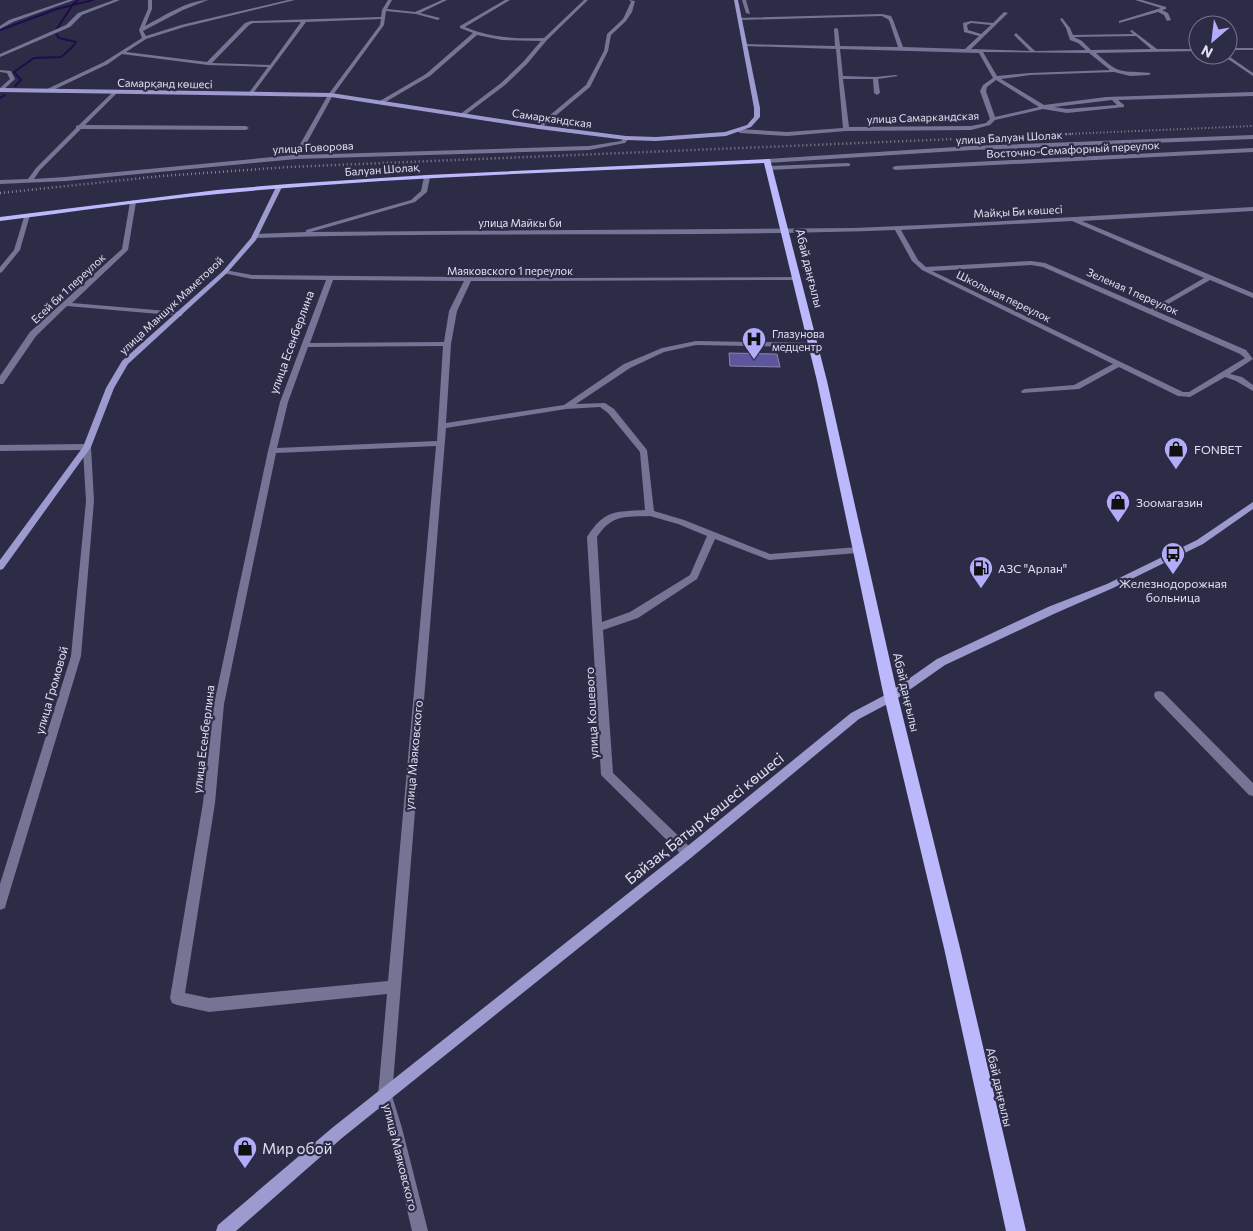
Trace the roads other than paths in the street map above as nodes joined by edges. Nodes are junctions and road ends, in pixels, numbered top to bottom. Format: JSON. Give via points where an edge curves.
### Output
{"nodes":[{"id":1,"x":72,"y":0,"type":"edge"},
{"id":2,"x":118,"y":0,"type":"edge"},
{"id":3,"x":150,"y":0,"type":"edge"},
{"id":4,"x":206,"y":0,"type":"edge"},
{"id":5,"x":293,"y":0,"type":"edge"},
{"id":6,"x":390,"y":0,"type":"edge"},
{"id":7,"x":445,"y":0,"type":"edge"},
{"id":8,"x":508,"y":0,"type":"edge"},
{"id":9,"x":586,"y":0,"type":"edge"},
{"id":10,"x":631,"y":0,"type":"edge"},
{"id":11,"x":736,"y":0,"type":"edge"},
{"id":12,"x":744,"y":0,"type":"edge"},
{"id":13,"x":1137,"y":0,"type":"edge"},
{"id":14,"x":384,"y":10,"type":"junction"},
{"id":15,"x":1160,"y":11,"type":"junction"},
{"id":16,"x":416,"y":13,"type":"junction"},
{"id":17,"x":748,"y":13,"type":"dead end"},
{"id":18,"x":1006,"y":13,"type":"dead end"},
{"id":19,"x":382,"y":18,"type":"junction"},
{"id":20,"x":438,"y":19,"type":"dead end"},
{"id":21,"x":740,"y":19,"type":"junction"},
{"id":22,"x":1062,"y":19,"type":"dead end"},
{"id":23,"x":1169,"y":20,"type":"dead end"},
{"id":24,"x":304,"y":21,"type":"junction"},
{"id":25,"x":995,"y":24,"type":"junction"},
{"id":26,"x":0,"y":28,"type":"edge"},
{"id":27,"x":836,"y":28,"type":"dead end"},
{"id":28,"x":141,"y":30,"type":"junction"},
{"id":29,"x":476,"y":33,"type":"junction"},
{"id":30,"x":1016,"y":34,"type":"dead end"},
{"id":31,"x":1136,"y":35,"type":"junction"},
{"id":32,"x":982,"y":36,"type":"junction"},
{"id":33,"x":1071,"y":36,"type":"junction"},
{"id":34,"x":144,"y":38,"type":"junction"},
{"id":35,"x":545,"y":39,"type":"junction"},
{"id":36,"x":746,"y":45,"type":"junction"},
{"id":37,"x":837,"y":47,"type":"junction"},
{"id":38,"x":1253,"y":48,"type":"edge"},
{"id":39,"x":901,"y":49,"type":"junction"},
{"id":40,"x":1238,"y":49,"type":"edge"},
{"id":41,"x":966,"y":50,"type":"junction"},
{"id":42,"x":1188,"y":50,"type":"edge"},
{"id":43,"x":976,"y":51,"type":"junction"},
{"id":44,"x":1156,"y":51,"type":"junction"},
{"id":45,"x":1034,"y":52,"type":"junction"},
{"id":46,"x":122,"y":53,"type":"junction"},
{"id":47,"x":1093,"y":53,"type":"junction"},
{"id":48,"x":0,"y":56,"type":"edge"},
{"id":49,"x":208,"y":64,"type":"junction"},
{"id":50,"x":1238,"y":65,"type":"edge"},
{"id":51,"x":270,"y":66,"type":"junction"},
{"id":52,"x":1243,"y":68,"type":"junction"},
{"id":53,"x":1253,"y":68,"type":"edge"},
{"id":54,"x":0,"y":71,"type":"edge"},
{"id":55,"x":1113,"y":71,"type":"junction"},
{"id":56,"x":1149,"y":74,"type":"dead end"},
{"id":57,"x":1253,"y":75,"type":"edge"},
{"id":58,"x":896,"y":76,"type":"dead end"},
{"id":59,"x":840,"y":77,"type":"junction"},
{"id":60,"x":875,"y":78,"type":"junction"},
{"id":61,"x":996,"y":78,"type":"junction"},
{"id":62,"x":0,"y":90,"type":"edge"},
{"id":63,"x":47,"y":91,"type":"junction"},
{"id":64,"x":115,"y":92,"type":"junction"},
{"id":65,"x":877,"y":93,"type":"dead end"},
{"id":66,"x":251,"y":94,"type":"junction"},
{"id":67,"x":1253,"y":94,"type":"edge"},
{"id":68,"x":330,"y":95,"type":"junction"},
{"id":69,"x":1113,"y":99,"type":"junction"},
{"id":70,"x":380,"y":103,"type":"junction"},
{"id":71,"x":1043,"y":107,"type":"junction"},
{"id":72,"x":462,"y":115,"type":"junction"},
{"id":73,"x":993,"y":119,"type":"junction"},
{"id":74,"x":78,"y":127,"type":"junction"},
{"id":75,"x":538,"y":127,"type":"junction"},
{"id":76,"x":246,"y":128,"type":"dead end"},
{"id":77,"x":846,"y":130,"type":"junction"},
{"id":78,"x":740,"y":131,"type":"junction"},
{"id":79,"x":1253,"y":137,"type":"edge"},
{"id":80,"x":626,"y":138,"type":"junction"},
{"id":81,"x":1253,"y":150,"type":"edge"},
{"id":82,"x":296,"y":157,"type":"junction"},
{"id":83,"x":768,"y":165,"type":"junction"},
{"id":84,"x":848,"y":166,"type":"dead end"},
{"id":85,"x":895,"y":168,"type":"dead end"},
{"id":86,"x":428,"y":177,"type":"junction"},
{"id":87,"x":31,"y":179,"type":"junction"},
{"id":88,"x":0,"y":182,"type":"edge"},
{"id":89,"x":279,"y":187,"type":"junction"},
{"id":90,"x":133,"y":202,"type":"junction"},
{"id":91,"x":1253,"y":209,"type":"edge"},
{"id":92,"x":26,"y":215,"type":"junction"},
{"id":93,"x":1071,"y":218,"type":"junction"},
{"id":94,"x":0,"y":219,"type":"edge"},
{"id":95,"x":897,"y":228,"type":"junction"},
{"id":96,"x":784,"y":232,"type":"junction"},
{"id":97,"x":301,"y":234,"type":"junction"},
{"id":98,"x":255,"y":236,"type":"junction"},
{"id":99,"x":924,"y":269,"type":"junction"},
{"id":100,"x":0,"y":271,"type":"edge"},
{"id":101,"x":225,"y":272,"type":"junction"},
{"id":102,"x":1210,"y":277,"type":"junction"},
{"id":103,"x":330,"y":278,"type":"junction"},
{"id":104,"x":795,"y":278,"type":"junction"},
{"id":105,"x":468,"y":280,"type":"junction"},
{"id":106,"x":1253,"y":296,"type":"edge"},
{"id":107,"x":64,"y":304,"type":"junction"},
{"id":108,"x":1152,"y":311,"type":"junction"},
{"id":109,"x":179,"y":314,"type":"junction"},
{"id":110,"x":447,"y":344,"type":"junction"},
{"id":111,"x":305,"y":345,"type":"junction"},
{"id":112,"x":813,"y":346,"type":"junction"},
{"id":113,"x":1119,"y":364,"type":"junction"},
{"id":114,"x":1224,"y":374,"type":"junction"},
{"id":115,"x":0,"y":382,"type":"edge"},
{"id":116,"x":1253,"y":389,"type":"edge"},
{"id":117,"x":1025,"y":391,"type":"dead end"},
{"id":118,"x":1181,"y":394,"type":"joint"},
{"id":119,"x":566,"y":407,"type":"junction"},
{"id":120,"x":442,"y":426,"type":"junction"},
{"id":121,"x":440,"y":443,"type":"junction"},
{"id":122,"x":87,"y":446,"type":"junction"},
{"id":123,"x":0,"y":448,"type":"edge"},
{"id":124,"x":272,"y":451,"type":"junction"},
{"id":125,"x":1253,"y":505,"type":"edge"},
{"id":126,"x":650,"y":513,"type":"junction"},
{"id":127,"x":712,"y":535,"type":"junction"},
{"id":128,"x":858,"y":550,"type":"junction"},
{"id":129,"x":0,"y":567,"type":"edge"},
{"id":130,"x":599,"y":627,"type":"junction"},
{"id":131,"x":1159,"y":695,"type":"dead end"},
{"id":132,"x":891,"y":697,"type":"junction"},
{"id":133,"x":1253,"y":791,"type":"edge"},
{"id":134,"x":688,"y":853,"type":"junction"},
{"id":135,"x":0,"y":904,"type":"edge"},
{"id":136,"x":394,"y":987,"type":"junction"},
{"id":137,"x":385,"y":1096,"type":"junction"},
{"id":138,"x":224,"y":1231,"type":"edge"},
{"id":139,"x":420,"y":1231,"type":"edge"},
{"id":140,"x":1016,"y":1231,"type":"edge"}],
"edges":[{"from":1,"to":26,"type":"street"},
{"from":2,"to":48,"type":"street","via":[[80,14],[68,26]]},
{"from":3,"to":28,"type":"street","via":[[150,9]]},
{"from":4,"to":28,"type":"street"},
{"from":5,"to":34,"type":"street"},
{"from":6,"to":14,"type":"street"},
{"from":7,"to":16,"type":"street"},
{"from":8,"to":29,"type":"street","via":[[462,26]]},
{"from":9,"to":35,"type":"street"},
{"from":10,"to":75,"type":"street","via":[[628,17],[609,34],[606,52],[588,86]]},
{"from":11,"to":21,"type":"street"},
{"from":12,"to":17,"type":"street"},
{"from":13,"to":15,"type":"street","via":[[1165,8]]},
{"from":14,"to":16,"type":"street"},
{"from":14,"to":19,"type":"street"},
{"from":15,"to":23,"type":"street"},
{"from":15,"to":31,"type":"street","via":[[1121,22]]},
{"from":16,"to":20,"type":"street"},
{"from":18,"to":25,"type":"street"},
{"from":19,"to":24,"type":"street"},
{"from":19,"to":68,"type":"street","via":[[382,24]]},
{"from":21,"to":36,"type":"street"},
{"from":21,"to":39,"type":"street","via":[[882,15],[891,20]]},
{"from":22,"to":33,"type":"street"},
{"from":24,"to":49,"type":"street","via":[[247,24]]},
{"from":24,"to":51,"type":"street"},
{"from":25,"to":32,"type":"street"},
{"from":25,"to":32,"type":"street","via":[[964,24],[966,31]]},
{"from":27,"to":37,"type":"street"},
{"from":28,"to":34,"type":"street"},
{"from":29,"to":35,"type":"street","via":[[515,41]]},
{"from":29,"to":70,"type":"street","via":[[428,75]]},
{"from":30,"to":45,"type":"street"},
{"from":31,"to":33,"type":"street"},
{"from":31,"to":44,"type":"street"},
{"from":32,"to":41,"type":"street"},
{"from":33,"to":47,"type":"street"},
{"from":34,"to":46,"type":"street"},
{"from":35,"to":72,"type":"street","via":[[520,68]]},
{"from":36,"to":37,"type":"street"},
{"from":36,"to":78,"type":"street","via":[[757,117]]},
{"from":37,"to":39,"type":"street"},
{"from":37,"to":59,"type":"street"},
{"from":38,"to":40,"type":"street"},
{"from":39,"to":41,"type":"street"},
{"from":41,"to":43,"type":"street"},
{"from":42,"to":44,"type":"street"},
{"from":43,"to":45,"type":"street"},
{"from":43,"to":61,"type":"street","via":[[981,52]]},
{"from":44,"to":47,"type":"street"},
{"from":45,"to":47,"type":"street"},
{"from":46,"to":49,"type":"street"},
{"from":46,"to":63,"type":"street"},
{"from":47,"to":55,"type":"street"},
{"from":49,"to":51,"type":"street"},
{"from":50,"to":52,"type":"street"},
{"from":51,"to":66,"type":"street"},
{"from":52,"to":53,"type":"street"},
{"from":52,"to":57,"type":"street"},
{"from":54,"to":62,"type":"street","via":[[9,72],[13,79]]},
{"from":55,"to":56,"type":"street","via":[[1127,75]]},
{"from":55,"to":61,"type":"street"},
{"from":58,"to":60,"type":"street"},
{"from":59,"to":60,"type":"street"},
{"from":59,"to":77,"type":"street"},
{"from":60,"to":65,"type":"street"},
{"from":61,"to":71,"type":"street"},
{"from":61,"to":73,"type":"street","via":[[983,91]]},
{"from":62,"to":63,"type":"street","name":"Самарқанд көшесі"},
{"from":63,"to":64,"type":"street","name":"Самарқанд көшесі"},
{"from":64,"to":66,"type":"street","name":"Самарқанд көшесі"},
{"from":64,"to":74,"type":"street"},
{"from":66,"to":68,"type":"street","name":"Самарқанд көшесі"},
{"from":67,"to":69,"type":"street","name":"улица Самаркандская"},
{"from":68,"to":70,"type":"street","name":"Самаркандская"},
{"from":68,"to":82,"type":"street"},
{"from":69,"to":71,"type":"street","name":"улица Самаркандская"},
{"from":69,"to":71,"type":"street","via":[[1122,106],[1067,111]]},
{"from":70,"to":72,"type":"street","name":"Самаркандская"},
{"from":71,"to":73,"type":"street","name":"улица Самаркандская"},
{"from":72,"to":75,"type":"street","name":"Самаркандская"},
{"from":73,"to":77,"type":"street","name":"улица Самаркандская","via":[[988,124],[972,128]]},
{"from":74,"to":76,"type":"street"},
{"from":74,"to":87,"type":"street"},
{"from":75,"to":80,"type":"street","name":"Самаркандская"},
{"from":77,"to":78,"type":"street","name":"улица Самаркандская","via":[[787,134]]},
{"from":78,"to":80,"type":"street","name":"Самаркандская","via":[[687,138]]},
{"from":79,"to":83,"type":"street","name":"улица Балуан Шолак","via":[[972,148]]},
{"from":80,"to":82,"type":"street","name":"улица Говорова","via":[[623,142],[589,148]]},
{"from":81,"to":85,"type":"street","name":"Восточно-Семафорный переулок"},
{"from":82,"to":87,"type":"street","name":"улица Говорова","via":[[65,179]]},
{"from":83,"to":84,"type":"street"},
{"from":83,"to":86,"type":"main road","name":"Балуан Шолақ"},
{"from":83,"to":96,"type":"main road","name":"Абай даңғылы"},
{"from":86,"to":89,"type":"main road","name":"Балуан Шолақ"},
{"from":86,"to":97,"type":"street","via":[[424,192],[413,201]]},
{"from":87,"to":88,"type":"street","name":"улица Говорова"},
{"from":89,"to":90,"type":"main road","name":"Балуан Шолақ"},
{"from":89,"to":98,"type":"street","name":"улица Маншук Маметовой"},
{"from":90,"to":92,"type":"main road","name":"Балуан Шолақ"},
{"from":90,"to":107,"type":"street","name":"Есей би 1 переулок","via":[[125,250]]},
{"from":91,"to":93,"type":"street","name":"Майқы Би көшесі"},
{"from":92,"to":94,"type":"main road","name":"Балуан Шолақ"},
{"from":92,"to":100,"type":"street","via":[[17,250]]},
{"from":93,"to":95,"type":"street","name":"Майқы Би көшесі"},
{"from":93,"to":102,"type":"street"},
{"from":95,"to":96,"type":"street","name":"Майқы Би көшесі"},
{"from":95,"to":99,"type":"street","name":"Школьная переулок","via":[[915,261]]},
{"from":96,"to":97,"type":"street","name":"улица Майкы би"},
{"from":96,"to":104,"type":"main road","name":"Абай даңғылы"},
{"from":97,"to":98,"type":"street","name":"улица Майкы би"},
{"from":98,"to":101,"type":"street","name":"улица Маншук Маметовой"},
{"from":99,"to":108,"type":"street","name":"Зеленая 1 переулок","via":[[1038,263]]},
{"from":99,"to":113,"type":"street","name":"Школьная переулок"},
{"from":101,"to":103,"type":"street","name":"Маяковского 1 переулок","via":[[252,277]]},
{"from":101,"to":109,"type":"street","name":"улица Маншук Маметовой"},
{"from":102,"to":106,"type":"street"},
{"from":102,"to":108,"type":"street"},
{"from":103,"to":105,"type":"street","name":"Маяковского 1 переулок"},
{"from":103,"to":111,"type":"street","name":"улица Есенберлина"},
{"from":104,"to":105,"type":"street","name":"Маяковского 1 переулок"},
{"from":104,"to":112,"type":"main road","name":"Абай даңғылы"},
{"from":105,"to":110,"type":"street","name":"улица Маяковского","via":[[453,311]]},
{"from":107,"to":109,"type":"street"},
{"from":107,"to":115,"type":"street","name":"Есей би 1 переулок","via":[[33,334]]},
{"from":108,"to":114,"type":"street","name":"Зеленая 1 переулок","via":[[1248,355],[1249,359]]},
{"from":109,"to":122,"type":"street","name":"улица Маншук Маметовой","via":[[125,363],[110,388]]},
{"from":110,"to":111,"type":"street"},
{"from":110,"to":120,"type":"street","name":"улица Маяковского"},
{"from":111,"to":124,"type":"street","name":"улица Есенберлина","via":[[284,402]]},
{"from":112,"to":119,"type":"street","via":[[696,343],[662,350],[627,366]]},
{"from":112,"to":128,"type":"main road","name":"Абай даңғылы"},
{"from":113,"to":117,"type":"street","via":[[1076,387]]},
{"from":113,"to":118,"type":"street","name":"Школьная переулок"},
{"from":114,"to":116,"type":"street"},
{"from":114,"to":118,"type":"street","name":"Зеленая 1 переулок","via":[[1190,395]]},
{"from":119,"to":120,"type":"street"},
{"from":119,"to":126,"type":"street","via":[[602,405],[644,452]]},
{"from":120,"to":121,"type":"street","name":"улица Маяковского"},
{"from":121,"to":124,"type":"street"},
{"from":121,"to":136,"type":"street","name":"улица Маяковского"},
{"from":122,"to":123,"type":"street"},
{"from":122,"to":129,"type":"street","name":"улица Маншук Маметовой"},
{"from":122,"to":135,"type":"street","name":"улица Громовой","via":[[90,500],[76,656]]},
{"from":124,"to":136,"type":"street","name":"улица Есенберлина","via":[[219,704],[210,803],[177,998],[209,1005]]},
{"from":125,"to":132,"type":"street","name":"Байзақ Батыр қөшесі көшесі","via":[[1200,542],[941,662]]},
{"from":126,"to":127,"type":"street","name":"улица Кошевого"},
{"from":126,"to":130,"type":"street","name":"улица Кошевого","via":[[616,515],[601,523],[592,537]]},
{"from":127,"to":128,"type":"street","name":"улица Кошевого","via":[[770,557]]},
{"from":127,"to":130,"type":"street","via":[[694,577],[634,615]]},
{"from":128,"to":132,"type":"main road","name":"Абай даңғылы"},
{"from":130,"to":134,"type":"street","name":"улица Кошевого","via":[[607,775]]},
{"from":131,"to":133,"type":"street"},
{"from":132,"to":134,"type":"street","name":"Байзақ Батыр қөшесі көшесі","via":[[855,716]]},
{"from":132,"to":140,"type":"main road","name":"Абай даңғылы"},
{"from":134,"to":137,"type":"street","name":"Байзақ Батыр қөшесі көшесі"},
{"from":136,"to":137,"type":"street","name":"улица Маяковского"},
{"from":137,"to":138,"type":"street","name":"Байзақ Батыр қөшесі көшесі"},
{"from":137,"to":139,"type":"street","name":"улица Маяковского","via":[[396,1128]]}]}
